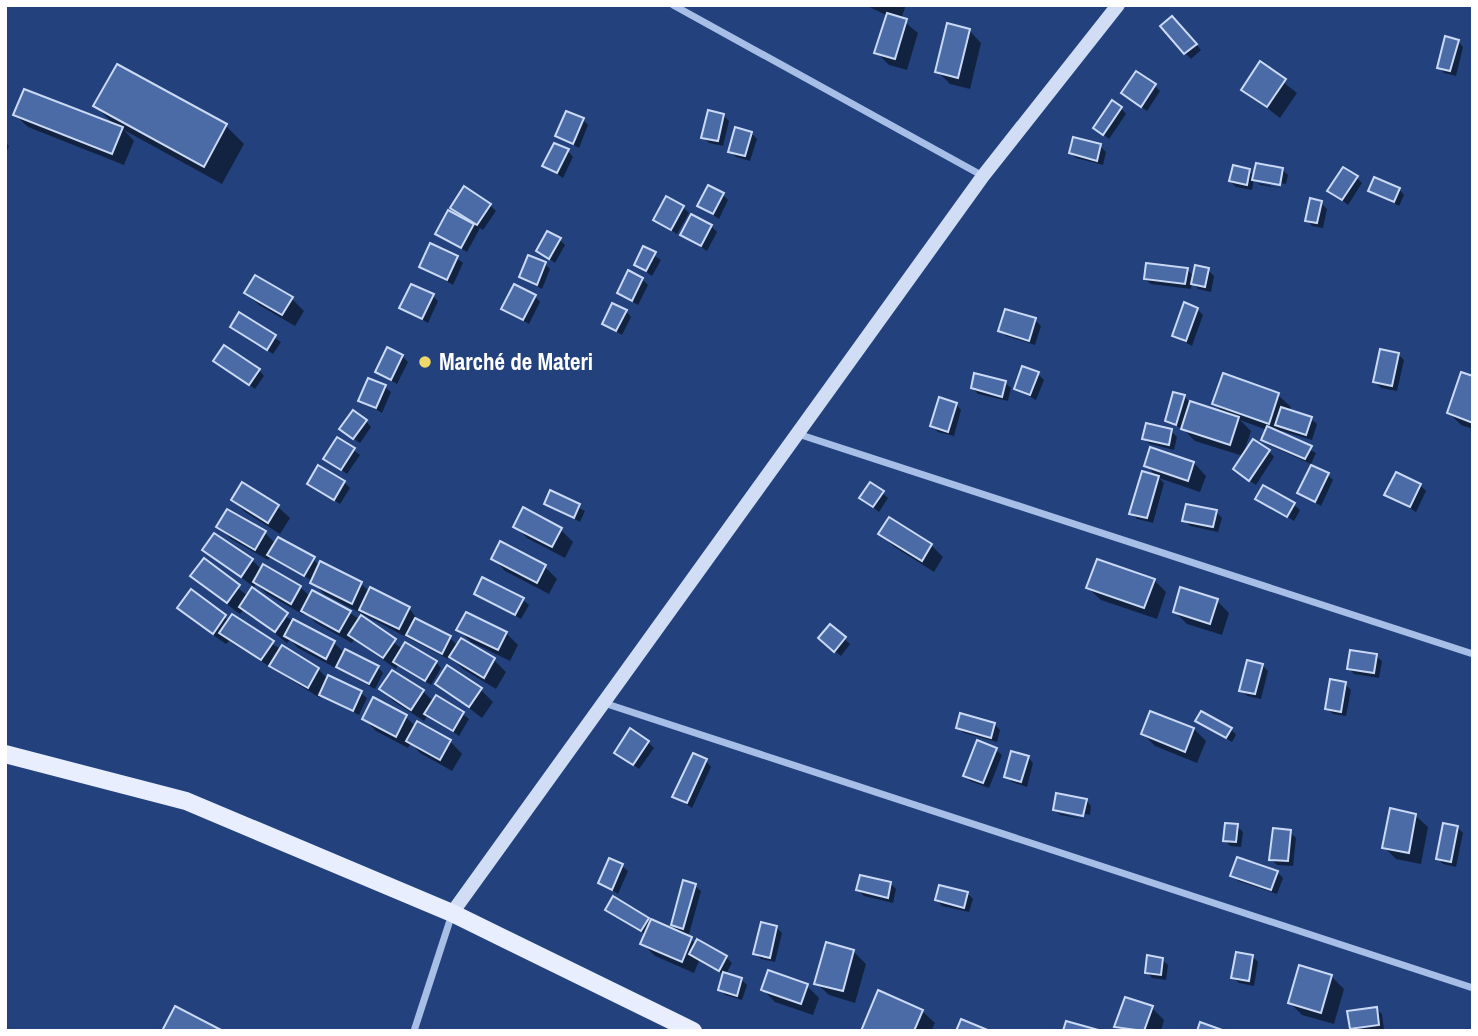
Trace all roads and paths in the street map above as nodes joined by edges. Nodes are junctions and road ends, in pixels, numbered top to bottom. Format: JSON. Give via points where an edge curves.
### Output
{"nodes":[{"id":1,"x":674,"y":5,"type":"edge"},
{"id":2,"x":1118,"y":5,"type":"edge"},
{"id":3,"x":983,"y":176,"type":"junction"},
{"id":4,"x":798,"y":434,"type":"junction"},
{"id":5,"x":1473,"y":654,"type":"edge"},
{"id":6,"x":604,"y":703,"type":"junction"},
{"id":7,"x":5,"y":754,"type":"edge"},
{"id":8,"x":453,"y":913,"type":"junction"},
{"id":9,"x":1473,"y":989,"type":"edge"},
{"id":10,"x":414,"y":1031,"type":"edge"},
{"id":11,"x":693,"y":1031,"type":"edge"}],
"edges":[{"from":1,"to":3,"type":"street"},
{"from":2,"to":3,"type":"main road"},
{"from":3,"to":4,"type":"main road"},
{"from":4,"to":5,"type":"street"},
{"from":4,"to":6,"type":"main road"},
{"from":6,"to":8,"type":"main road"},
{"from":6,"to":9,"type":"street"},
{"from":7,"to":8,"type":"main road","via":[[186,801]]},
{"from":8,"to":10,"type":"street"},
{"from":8,"to":11,"type":"main road"}]}
